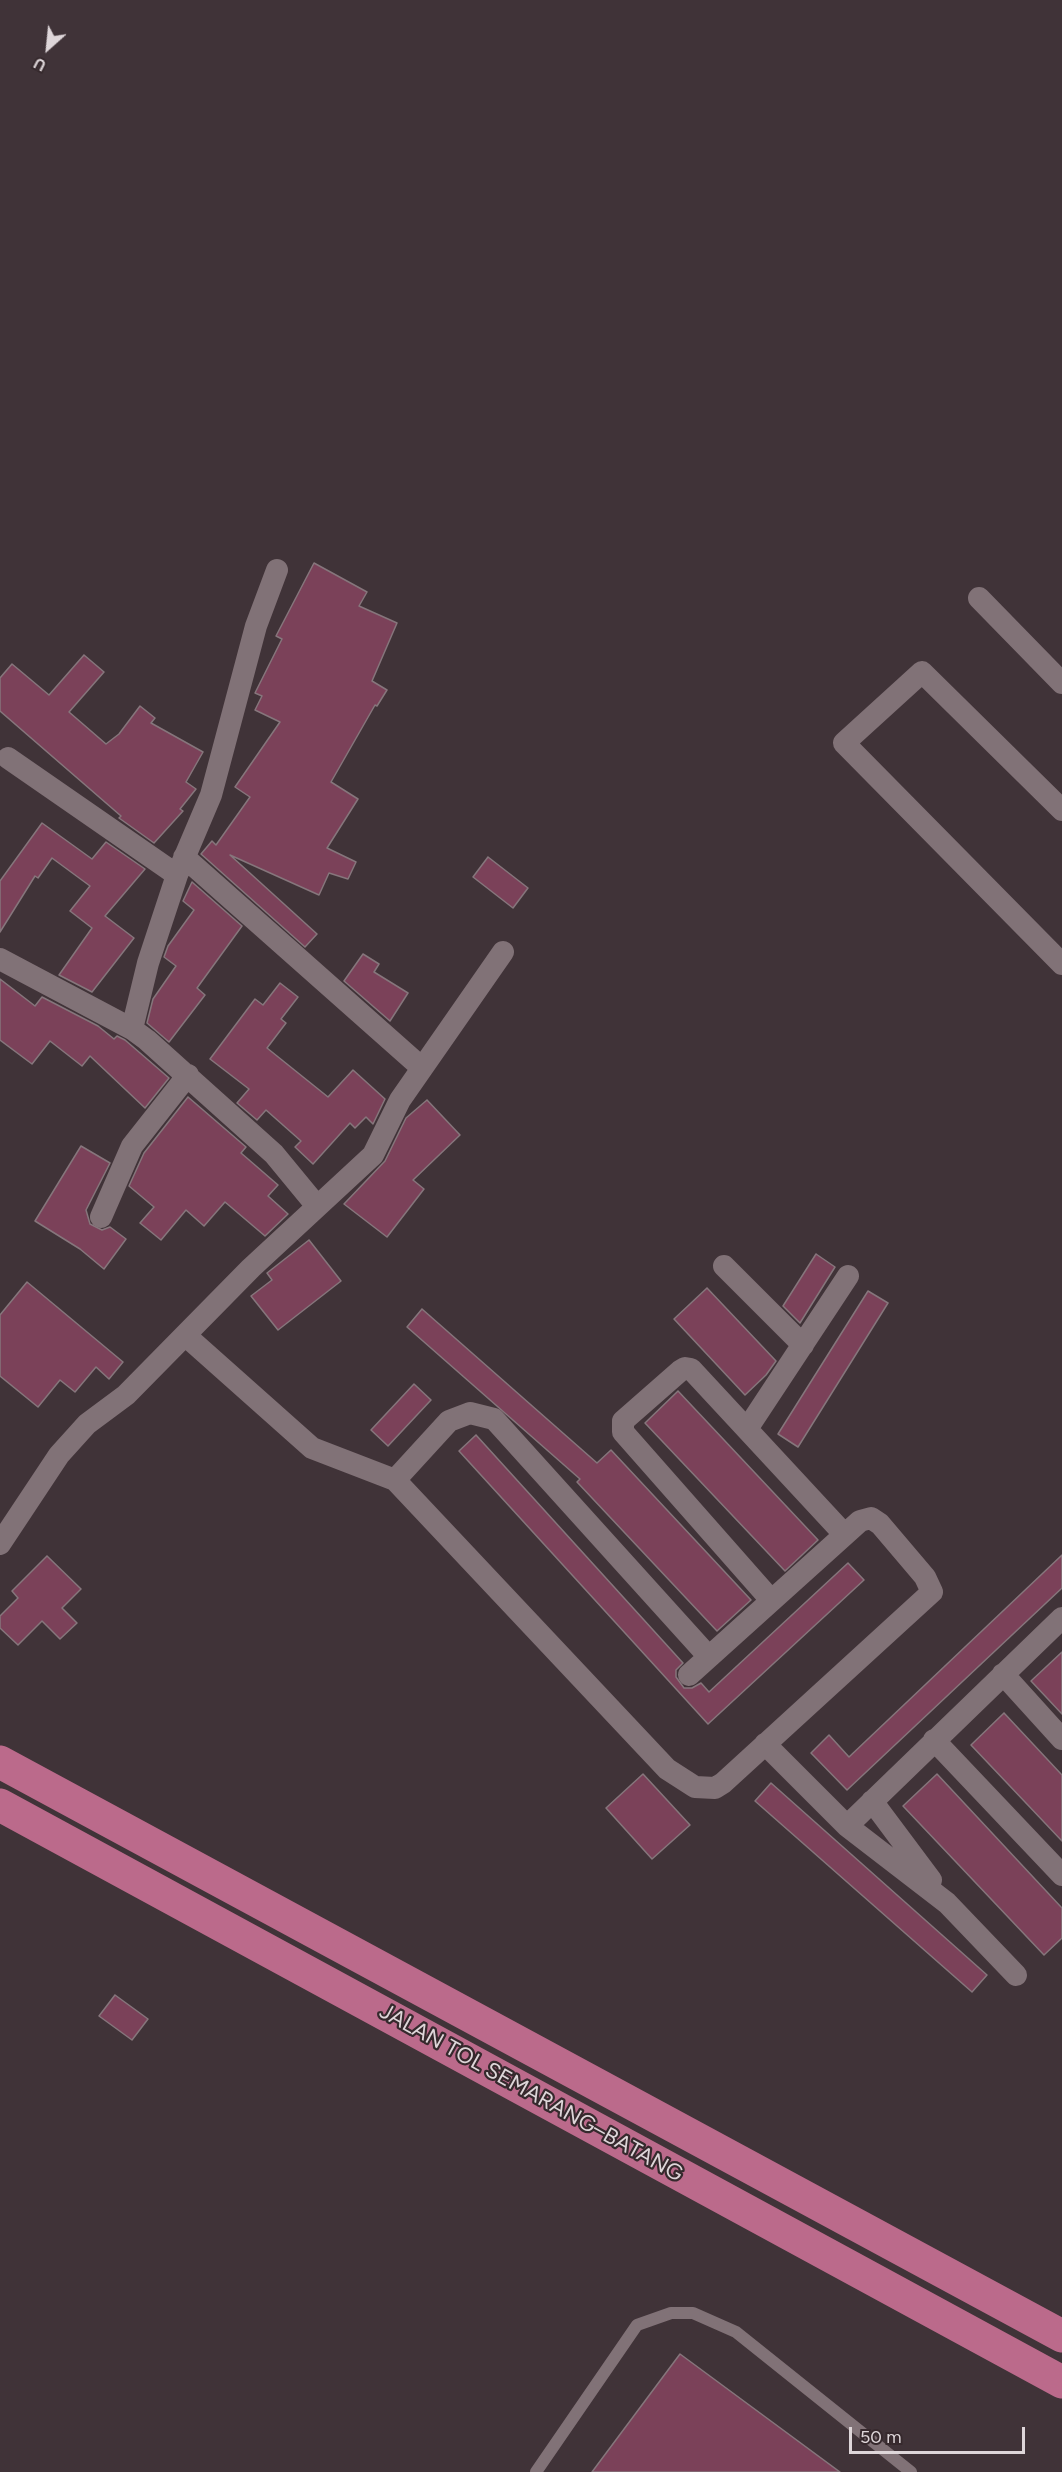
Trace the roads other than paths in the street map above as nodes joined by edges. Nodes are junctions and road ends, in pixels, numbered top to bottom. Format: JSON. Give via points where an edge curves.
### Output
{"nodes":[{"id":1,"x":277,"y":570,"type":"dead end"},
{"id":2,"x":979,"y":598,"type":"dead end"},
{"id":3,"x":1062,"y":683,"type":"edge"},
{"id":4,"x":8,"y":758,"type":"dead end"},
{"id":5,"x":1062,"y":810,"type":"edge"},
{"id":6,"x":181,"y":866,"type":"junction"},
{"id":7,"x":503,"y":952,"type":"dead end"},
{"id":8,"x":0,"y":959,"type":"edge"},
{"id":9,"x":1062,"y":964,"type":"edge"},
{"id":10,"x":132,"y":1029,"type":"junction"},
{"id":11,"x":422,"y":1068,"type":"junction"},
{"id":12,"x":188,"y":1075,"type":"junction"},
{"id":13,"x":316,"y":1205,"type":"junction"},
{"id":14,"x":101,"y":1217,"type":"dead end"},
{"id":15,"x":724,"y":1266,"type":"dead end"},
{"id":16,"x":848,"y":1275,"type":"dead end"},
{"id":17,"x":185,"y":1335,"type":"junction"},
{"id":18,"x":803,"y":1345,"type":"junction"},
{"id":19,"x":747,"y":1429,"type":"junction"},
{"id":20,"x":395,"y":1480,"type":"junction"},
{"id":21,"x":844,"y":1534,"type":"junction"},
{"id":22,"x":0,"y":1544,"type":"edge"},
{"id":23,"x":771,"y":1600,"type":"junction"},
{"id":24,"x":1062,"y":1618,"type":"edge"},
{"id":25,"x":709,"y":1657,"type":"junction"},
{"id":26,"x":1003,"y":1674,"type":"junction"},
{"id":27,"x":689,"y":1675,"type":"dead end"},
{"id":28,"x":1062,"y":1739,"type":"edge"},
{"id":29,"x":934,"y":1740,"type":"junction"},
{"id":30,"x":765,"y":1744,"type":"junction"},
{"id":31,"x":0,"y":1762,"type":"edge"},
{"id":32,"x":872,"y":1801,"type":"junction"},
{"id":33,"x":0,"y":1805,"type":"edge"},
{"id":34,"x":847,"y":1826,"type":"junction"},
{"id":35,"x":1062,"y":1875,"type":"edge"},
{"id":36,"x":947,"y":1903,"type":"junction"},
{"id":37,"x":1016,"y":1975,"type":"dead end"},
{"id":38,"x":1062,"y":2336,"type":"edge"},
{"id":39,"x":1062,"y":2382,"type":"edge"},
{"id":40,"x":537,"y":2472,"type":"edge"},
{"id":41,"x":911,"y":2472,"type":"edge"}],
"edges":[{"from":1,"to":6,"type":"street","via":[[256,626],[211,795]]},
{"from":2,"to":3,"type":"street"},
{"from":4,"to":6,"type":"street"},
{"from":5,"to":9,"type":"street","via":[[922,672],[844,743]]},
{"from":6,"to":10,"type":"street","via":[[148,963]]},
{"from":6,"to":11,"type":"street"},
{"from":7,"to":11,"type":"street"},
{"from":8,"to":10,"type":"street"},
{"from":10,"to":12,"type":"street"},
{"from":11,"to":13,"type":"street","via":[[400,1100],[373,1155]]},
{"from":12,"to":13,"type":"street","via":[[274,1154]]},
{"from":12,"to":14,"type":"street","via":[[132,1146]]},
{"from":13,"to":17,"type":"street"},
{"from":15,"to":18,"type":"street"},
{"from":16,"to":18,"type":"street"},
{"from":17,"to":20,"type":"street","via":[[312,1448]]},
{"from":17,"to":22,"type":"street","via":[[126,1395],[87,1424],[59,1455]]},
{"from":18,"to":19,"type":"street"},
{"from":19,"to":21,"type":"street"},
{"from":19,"to":23,"type":"street","via":[[691,1369],[685,1368],[623,1421],[621,1427]]},
{"from":20,"to":25,"type":"street","via":[[449,1421],[470,1413],[494,1419]]},
{"from":20,"to":30,"type":"street","via":[[676,1777],[695,1787],[715,1788]]},
{"from":21,"to":23,"type":"street"},
{"from":21,"to":30,"type":"street","via":[[860,1521],[871,1518],[925,1577],[932,1592]]},
{"from":23,"to":25,"type":"street"},
{"from":24,"to":26,"type":"street"},
{"from":25,"to":27,"type":"street"},
{"from":26,"to":28,"type":"street"},
{"from":26,"to":29,"type":"street"},
{"from":29,"to":32,"type":"street"},
{"from":29,"to":35,"type":"street"},
{"from":30,"to":34,"type":"street"},
{"from":31,"to":38,"type":"highway","name":"JALAN TOL SEMARANG–BATANG"},
{"from":32,"to":34,"type":"street"},
{"from":32,"to":36,"type":"street"},
{"from":33,"to":39,"type":"highway","name":"JALAN TOL SEMARANG–BATANG"},
{"from":34,"to":36,"type":"street"},
{"from":36,"to":37,"type":"street"},
{"from":40,"to":41,"type":"lane","via":[[637,2325],[671,2313],[693,2313],[736,2332]]}]}
